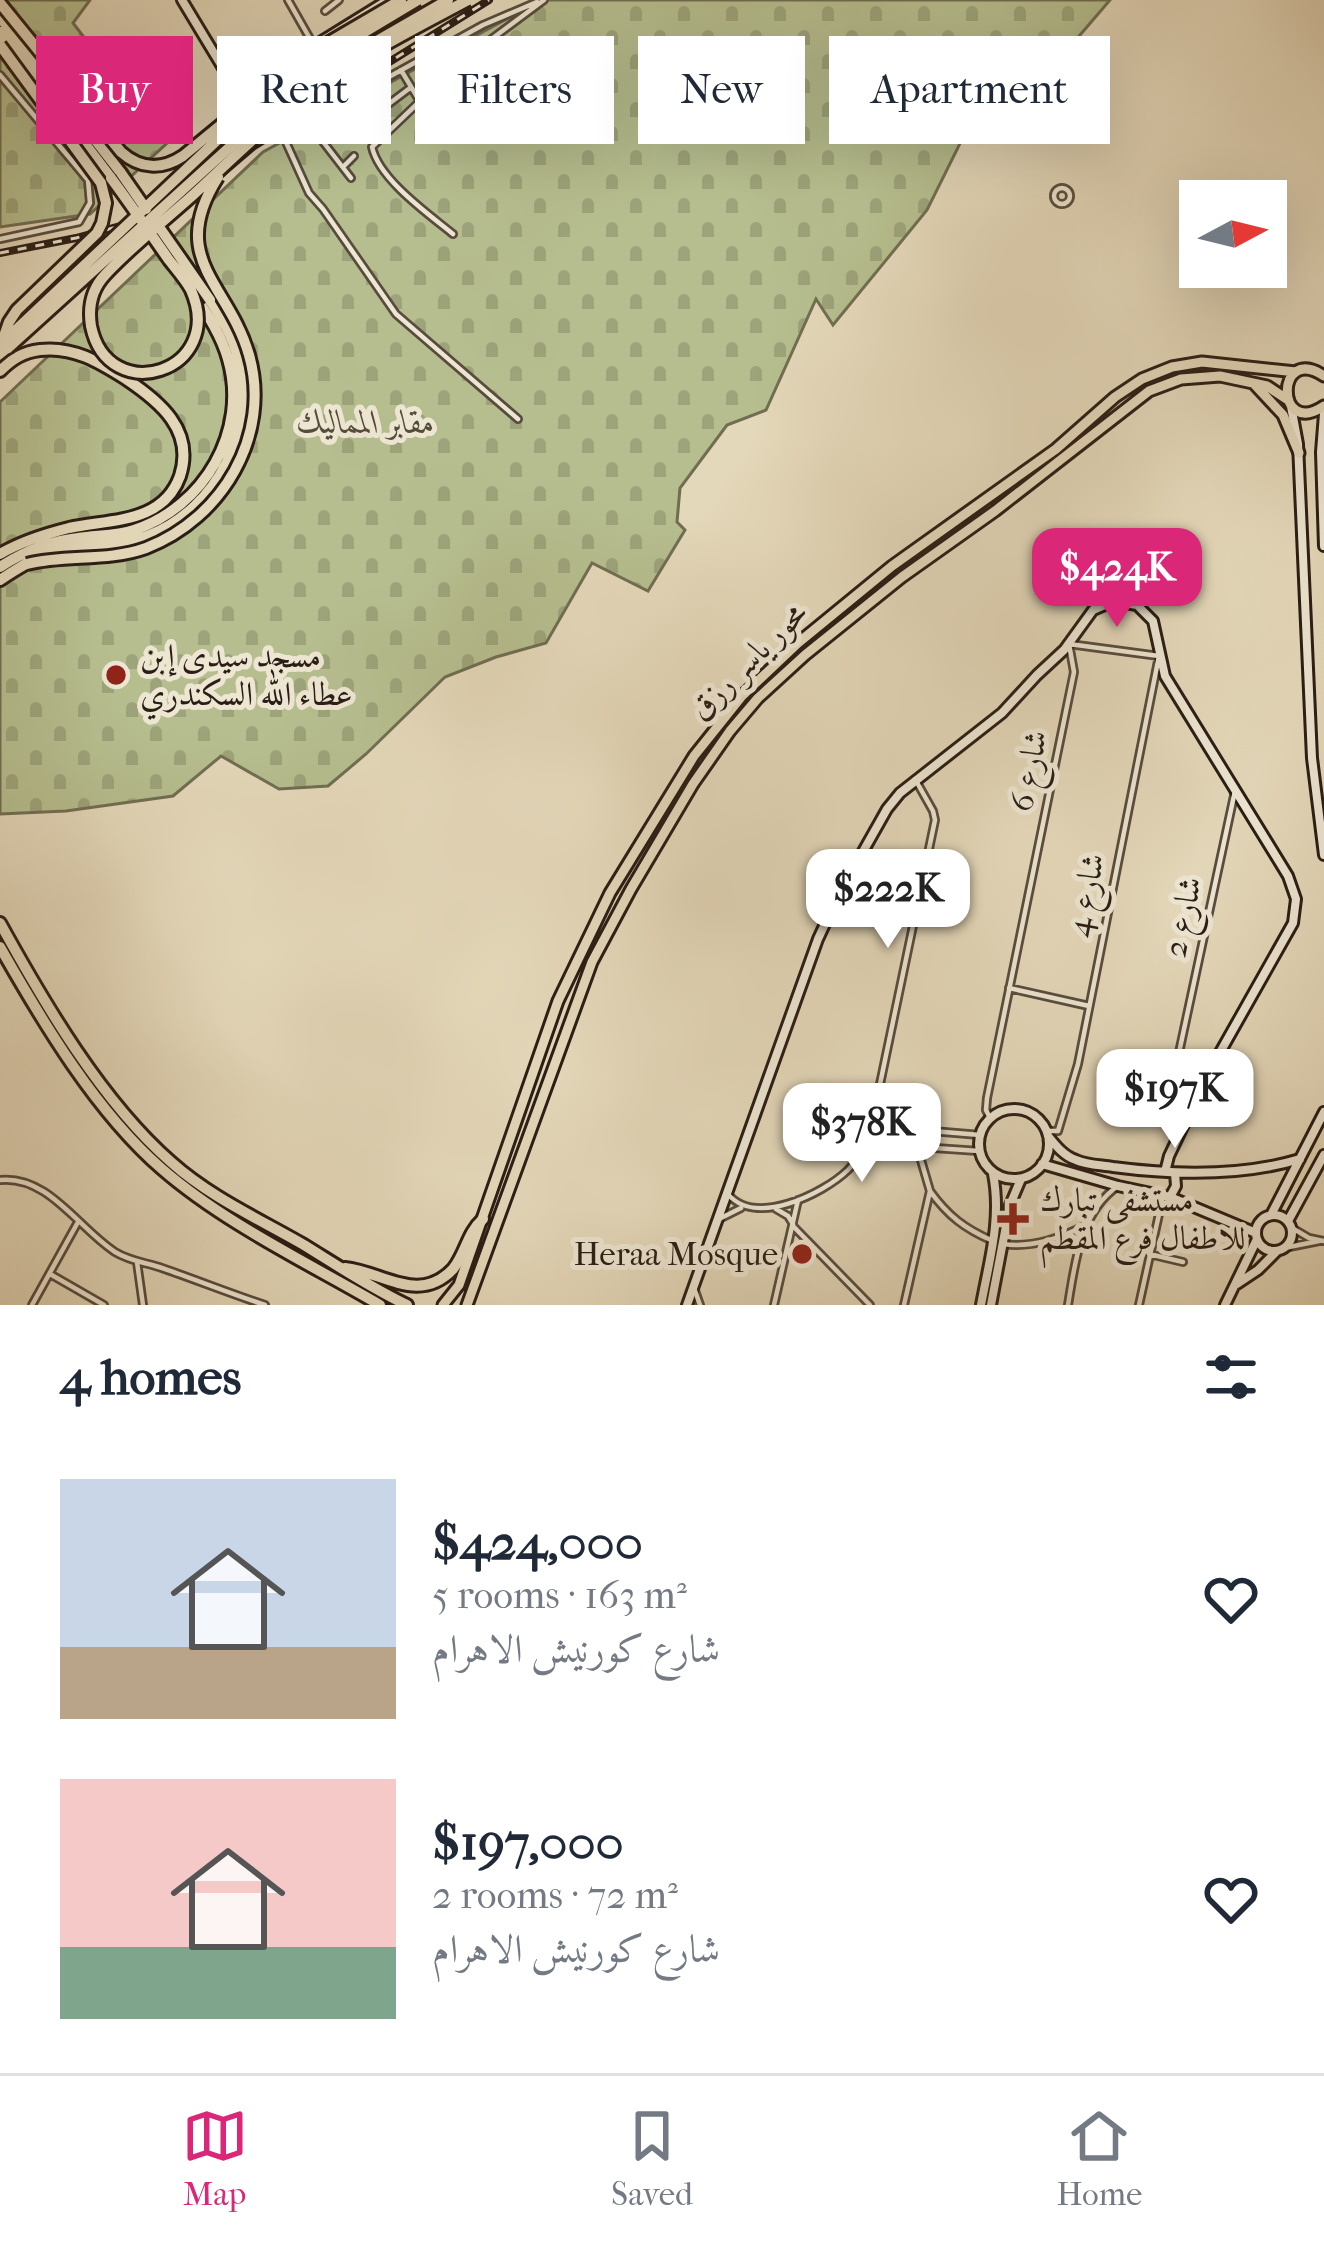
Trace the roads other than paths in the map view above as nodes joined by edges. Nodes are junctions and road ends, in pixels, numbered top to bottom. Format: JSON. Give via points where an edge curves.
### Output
{"nodes":[{"id":1,"x":182,"y":0,"type":"edge"},
{"id":2,"x":288,"y":0,"type":"edge"},
{"id":3,"x":339,"y":0,"type":"edge"},
{"id":4,"x":401,"y":0,"type":"edge"},
{"id":5,"x":418,"y":0,"type":"edge"},
{"id":6,"x":448,"y":0,"type":"edge"},
{"id":7,"x":469,"y":0,"type":"edge"},
{"id":8,"x":543,"y":0,"type":"edge"},
{"id":9,"x":383,"y":1,"type":"edge"},
{"id":10,"x":0,"y":3,"type":"edge"},
{"id":11,"x":325,"y":11,"type":"dead end"},
{"id":12,"x":0,"y":17,"type":"edge"},
{"id":13,"x":0,"y":32,"type":"edge"},
{"id":14,"x":308,"y":36,"type":"edge"},
{"id":15,"x":326,"y":36,"type":"edge"},
{"id":16,"x":495,"y":36,"type":"edge"},
{"id":17,"x":0,"y":45,"type":"edge"},
{"id":18,"x":217,"y":58,"type":"edge"},
{"id":19,"x":401,"y":70,"type":"junction"},
{"id":20,"x":0,"y":75,"type":"edge"},
{"id":21,"x":391,"y":75,"type":"edge"},
{"id":22,"x":410,"y":88,"type":"junction"},
{"id":23,"x":415,"y":95,"type":"edge"},
{"id":24,"x":391,"y":102,"type":"edge"},
{"id":25,"x":415,"y":104,"type":"edge"},
{"id":26,"x":286,"y":144,"type":"edge"},
{"id":27,"x":325,"y":144,"type":"edge"},
{"id":28,"x":354,"y":156,"type":"dead end"},
{"id":29,"x":231,"y":161,"type":"junction"},
{"id":30,"x":341,"y":165,"type":"junction"},
{"id":31,"x":332,"y":170,"type":"dead end"},
{"id":32,"x":116,"y":175,"type":"junction"},
{"id":33,"x":315,"y":175,"type":"dead end"},
{"id":34,"x":351,"y":178,"type":"dead end"},
{"id":35,"x":305,"y":183,"type":"junction"},
{"id":36,"x":453,"y":234,"type":"dead end"},
{"id":37,"x":0,"y":239,"type":"edge"},
{"id":38,"x":191,"y":291,"type":"junction"},
{"id":39,"x":2,"y":347,"type":"edge"},
{"id":40,"x":0,"y":371,"type":"edge"},
{"id":41,"x":1296,"y":372,"type":"junction"},
{"id":42,"x":1321,"y":372,"type":"edge"},
{"id":43,"x":1251,"y":381,"type":"junction"},
{"id":44,"x":1289,"y":402,"type":"junction"},
{"id":45,"x":1324,"y":410,"type":"edge"},
{"id":46,"x":518,"y":419,"type":"dead end"},
{"id":47,"x":1299,"y":453,"type":"junction"},
{"id":48,"x":1324,"y":546,"type":"edge"},
{"id":49,"x":0,"y":554,"type":"edge"},
{"id":50,"x":27,"y":564,"type":"junction"},
{"id":51,"x":0,"y":567,"type":"edge"},
{"id":52,"x":0,"y":580,"type":"edge"},
{"id":53,"x":1069,"y":644,"type":"junction"},
{"id":54,"x":1159,"y":656,"type":"junction"},
{"id":55,"x":915,"y":779,"type":"junction"},
{"id":56,"x":1235,"y":790,"type":"junction"},
{"id":57,"x":1324,"y":855,"type":"edge"},
{"id":58,"x":0,"y":923,"type":"edge"},
{"id":59,"x":0,"y":946,"type":"edge"},
{"id":60,"x":1009,"y":988,"type":"junction"},
{"id":61,"x":1089,"y":1006,"type":"junction"},
{"id":62,"x":1179,"y":1054,"type":"junction"},
{"id":63,"x":1215,"y":1062,"type":"junction"},
{"id":64,"x":1209,"y":1072,"type":"junction"},
{"id":65,"x":1324,"y":1112,"type":"edge"},
{"id":66,"x":991,"y":1118,"type":"junction"},
{"id":67,"x":874,"y":1121,"type":"junction"},
{"id":68,"x":920,"y":1130,"type":"junction"},
{"id":69,"x":1047,"y":1134,"type":"junction"},
{"id":70,"x":980,"y":1135,"type":"junction"},
{"id":71,"x":869,"y":1137,"type":"junction"},
{"id":72,"x":920,"y":1147,"type":"junction"},
{"id":73,"x":980,"y":1151,"type":"junction"},
{"id":74,"x":1324,"y":1155,"type":"edge"},
{"id":75,"x":1300,"y":1159,"type":"junction"},
{"id":76,"x":1042,"y":1164,"type":"junction"},
{"id":77,"x":993,"y":1172,"type":"junction"},
{"id":78,"x":1154,"y":1172,"type":"junction"},
{"id":79,"x":1170,"y":1173,"type":"junction"},
{"id":80,"x":1022,"y":1178,"type":"junction"},
{"id":81,"x":0,"y":1180,"type":"edge"},
{"id":82,"x":1118,"y":1186,"type":"junction"},
{"id":83,"x":930,"y":1191,"type":"junction"},
{"id":84,"x":727,"y":1193,"type":"junction"},
{"id":85,"x":1162,"y":1196,"type":"junction"},
{"id":86,"x":798,"y":1200,"type":"junction"},
{"id":87,"x":746,"y":1206,"type":"junction"},
{"id":88,"x":776,"y":1209,"type":"junction"},
{"id":89,"x":1271,"y":1215,"type":"junction"},
{"id":90,"x":483,"y":1219,"type":"junction"},
{"id":91,"x":718,"y":1219,"type":"junction"},
{"id":92,"x":78,"y":1222,"type":"junction"},
{"id":93,"x":1088,"y":1224,"type":"junction"},
{"id":94,"x":793,"y":1225,"type":"junction"},
{"id":95,"x":1290,"y":1225,"type":"junction"},
{"id":96,"x":1256,"y":1236,"type":"junction"},
{"id":97,"x":808,"y":1241,"type":"junction"},
{"id":98,"x":1322,"y":1241,"type":"edge"},
{"id":99,"x":998,"y":1242,"type":"junction"},
{"id":100,"x":788,"y":1247,"type":"junction"},
{"id":101,"x":1281,"y":1250,"type":"junction"},
{"id":102,"x":1149,"y":1254,"type":"junction"},
{"id":103,"x":137,"y":1262,"type":"junction"},
{"id":104,"x":1183,"y":1262,"type":"dead end"},
{"id":105,"x":340,"y":1268,"type":"junction"},
{"id":106,"x":50,"y":1274,"type":"junction"},
{"id":107,"x":1235,"y":1284,"type":"junction"},
{"id":108,"x":694,"y":1287,"type":"junction"},
{"id":109,"x":32,"y":1305,"type":"edge"},
{"id":110,"x":104,"y":1305,"type":"edge"},
{"id":111,"x":143,"y":1305,"type":"edge"},
{"id":112,"x":265,"y":1305,"type":"edge"},
{"id":113,"x":380,"y":1305,"type":"edge"},
{"id":114,"x":407,"y":1305,"type":"edge"},
{"id":115,"x":443,"y":1305,"type":"edge"},
{"id":116,"x":467,"y":1305,"type":"edge"},
{"id":117,"x":687,"y":1305,"type":"edge"},
{"id":118,"x":700,"y":1305,"type":"edge"},
{"id":119,"x":774,"y":1305,"type":"edge"},
{"id":120,"x":870,"y":1305,"type":"edge"},
{"id":121,"x":904,"y":1305,"type":"edge"},
{"id":122,"x":981,"y":1305,"type":"edge"},
{"id":123,"x":991,"y":1305,"type":"edge"},
{"id":124,"x":1068,"y":1305,"type":"edge"},
{"id":125,"x":1139,"y":1305,"type":"edge"},
{"id":126,"x":1225,"y":1305,"type":"edge"}],
"edges":[{"from":1,"to":18,"type":"main road"},
{"from":2,"to":14,"type":"street"},
{"from":3,"to":11,"type":"street"},
{"from":4,"to":10,"type":"highway","bridge":true,"via":[[302,58],[183,156],[157,166],[121,152]]},
{"from":5,"to":39,"type":"highway","bridge":true,"via":[[248,111]]},
{"from":6,"to":39,"type":"highway","bridge":true,"via":[[295,88]]},
{"from":7,"to":29,"type":"highway","bridge":true,"via":[[322,83]]},
{"from":8,"to":16,"type":"street"},
{"from":8,"to":19,"type":"street"},
{"from":9,"to":15,"type":"main road"},
{"from":12,"to":32,"type":"highway"},
{"from":13,"to":32,"type":"highway","bridge":true},
{"from":17,"to":39,"type":"highway","bridge":true,"via":[[95,174],[106,203],[98,233],[17,310]]},
{"from":19,"to":21,"type":"street"},
{"from":19,"to":22,"type":"street"},
{"from":20,"to":37,"type":"street","via":[[85,175],[91,200],[79,222]]},
{"from":22,"to":23,"type":"street"},
{"from":22,"to":24,"type":"street"},
{"from":25,"to":36,"type":"street","via":[[372,149],[376,163]]},
{"from":26,"to":35,"type":"street"},
{"from":27,"to":30,"type":"street"},
{"from":28,"to":30,"type":"street"},
{"from":29,"to":38,"type":"highway","bridge":true,"via":[[98,284],[90,311],[96,343],[122,368],[169,368],[195,335]]},
{"from":29,"to":50,"type":"highway","bridge":true,"via":[[209,191],[199,234],[205,270],[252,366],[253,416],[236,468],[201,514],[159,542],[124,554]]},
{"from":30,"to":31,"type":"street"},
{"from":30,"to":34,"type":"street"},
{"from":32,"to":38,"type":"highway","bridge":true},
{"from":32,"to":50,"type":"highway","bridge":true,"via":[[232,340],[243,383],[240,425],[220,476],[184,514],[150,534]]},
{"from":33,"to":35,"type":"street"},
{"from":35,"to":46,"type":"street","via":[[408,328]]},
{"from":38,"to":51,"type":"highway","bridge":true,"via":[[222,340],[233,384],[228,434],[209,473],[152,522],[49,544]]},
{"from":40,"to":49,"type":"highway","via":[[30,351],[82,354],[165,408],[183,451],[176,483],[152,510]]},
{"from":41,"to":42,"type":"main road","name":"محور ياسر رزق"},
{"from":41,"to":44,"type":"main road"},
{"from":41,"to":90,"type":"main road","name":"محور ياسر رزق","via":[[1202,362],[1132,384],[892,566],[742,696],[687,766],[599,913],[558,1001]]},
{"from":43,"to":44,"type":"main road","name":"محور ياسر رزق"},
{"from":43,"to":47,"type":"main road","via":[[1283,415]]},
{"from":43,"to":116,"type":"main road","name":"محور ياسر رزق","via":[[1192,376],[1140,397],[902,577],[744,715],[693,784],[592,962]]},
{"from":44,"to":45,"type":"main road","via":[[1298,411]]},
{"from":44,"to":47,"type":"main road"},
{"from":45,"to":48,"type":"main road"},
{"from":47,"to":57,"type":"main road"},
{"from":50,"to":52,"type":"highway"},
{"from":53,"to":54,"type":"street"},
{"from":53,"to":54,"type":"main road","via":[[1093,610],[1122,601],[1154,621]]},
{"from":53,"to":55,"type":"main road","via":[[994,720]]},
{"from":53,"to":60,"type":"street","name":"شارع 6","via":[[1073,672]]},
{"from":54,"to":56,"type":"main road"},
{"from":54,"to":61,"type":"street","name":"شارع 4"},
{"from":55,"to":67,"type":"street","via":[[935,820]]},
{"from":55,"to":84,"type":"main road","via":[[887,809],[824,924]]},
{"from":56,"to":62,"type":"street","name":"شارع 2"},
{"from":56,"to":63,"type":"main road","via":[[1292,884],[1296,907]]},
{"from":58,"to":105,"type":"highway","via":[[71,1040],[152,1143],[208,1190]]},
{"from":59,"to":113,"type":"highway","via":[[70,1058],[145,1154],[200,1199]]},
{"from":60,"to":61,"type":"street"},
{"from":60,"to":66,"type":"street","name":"شارع 6","via":[[987,1098]]},
{"from":61,"to":69,"type":"street","name":"شارع 4","via":[[1062,1121]]},
{"from":62,"to":63,"type":"street"},
{"from":62,"to":64,"type":"street","via":[[1179,1066]]},
{"from":63,"to":64,"type":"main road"},
{"from":64,"to":79,"type":"main road","via":[[1169,1156]]},
{"from":65,"to":75,"type":"main road"},
{"from":66,"to":69,"type":"main road","via":[[1022,1110]]},
{"from":66,"to":70,"type":"main road"},
{"from":67,"to":68,"type":"street"},
{"from":67,"to":71,"type":"street"},
{"from":68,"to":70,"type":"street"},
{"from":68,"to":72,"type":"street"},
{"from":69,"to":76,"type":"main road"},
{"from":69,"to":78,"type":"main road","via":[[1080,1162]]},
{"from":70,"to":73,"type":"main road"},
{"from":71,"to":72,"type":"street"},
{"from":71,"to":86,"type":"street","via":[[848,1170]]},
{"from":72,"to":73,"type":"street"},
{"from":72,"to":83,"type":"street"},
{"from":73,"to":77,"type":"main road"},
{"from":74,"to":95,"type":"main road"},
{"from":75,"to":79,"type":"main road"},
{"from":75,"to":89,"type":"main road"},
{"from":76,"to":80,"type":"main road"},
{"from":76,"to":82,"type":"main road"},
{"from":77,"to":80,"type":"main road"},
{"from":77,"to":99,"type":"main road"},
{"from":78,"to":79,"type":"main road"},
{"from":78,"to":85,"type":"main road"},
{"from":79,"to":85,"type":"main road","via":[[1176,1186]]},
{"from":80,"to":99,"type":"main road"},
{"from":81,"to":92,"type":"street","via":[[29,1182]]},
{"from":82,"to":85,"type":"main road"},
{"from":82,"to":93,"type":"street"},
{"from":83,"to":99,"type":"street","via":[[965,1228]]},
{"from":83,"to":121,"type":"street"},
{"from":84,"to":87,"type":"street"},
{"from":84,"to":91,"type":"main road"},
{"from":85,"to":96,"type":"main road"},
{"from":85,"to":102,"type":"street"},
{"from":86,"to":88,"type":"street"},
{"from":86,"to":94,"type":"street"},
{"from":87,"to":88,"type":"street"},
{"from":87,"to":91,"type":"street"},
{"from":88,"to":94,"type":"street"},
{"from":89,"to":95,"type":"main road"},
{"from":89,"to":96,"type":"main road"},
{"from":90,"to":105,"type":"highway","via":[[452,1271],[425,1286],[400,1288]]},
{"from":90,"to":115,"type":"main road","name":"محور ياسر رزق"},
{"from":91,"to":108,"type":"main road"},
{"from":92,"to":103,"type":"street"},
{"from":92,"to":106,"type":"street"},
{"from":93,"to":99,"type":"street","via":[[1027,1246]]},
{"from":93,"to":124,"type":"street"},
{"from":94,"to":97,"type":"street"},
{"from":94,"to":100,"type":"street"},
{"from":95,"to":98,"type":"street"},
{"from":95,"to":101,"type":"main road","via":[[1291,1240]]},
{"from":96,"to":101,"type":"main road","via":[[1263,1248]]},
{"from":96,"to":107,"type":"main road"},
{"from":97,"to":100,"type":"street"},
{"from":97,"to":120,"type":"street"},
{"from":98,"to":101,"type":"street"},
{"from":99,"to":122,"type":"main road"},
{"from":99,"to":123,"type":"main road"},
{"from":100,"to":119,"type":"street"},
{"from":101,"to":107,"type":"main road"},
{"from":102,"to":104,"type":"street"},
{"from":102,"to":125,"type":"street"},
{"from":103,"to":111,"type":"street"},
{"from":103,"to":112,"type":"street"},
{"from":105,"to":114,"type":"highway"},
{"from":106,"to":109,"type":"street"},
{"from":106,"to":110,"type":"street"},
{"from":107,"to":126,"type":"main road"},
{"from":108,"to":117,"type":"main road"},
{"from":108,"to":118,"type":"street"}]}
